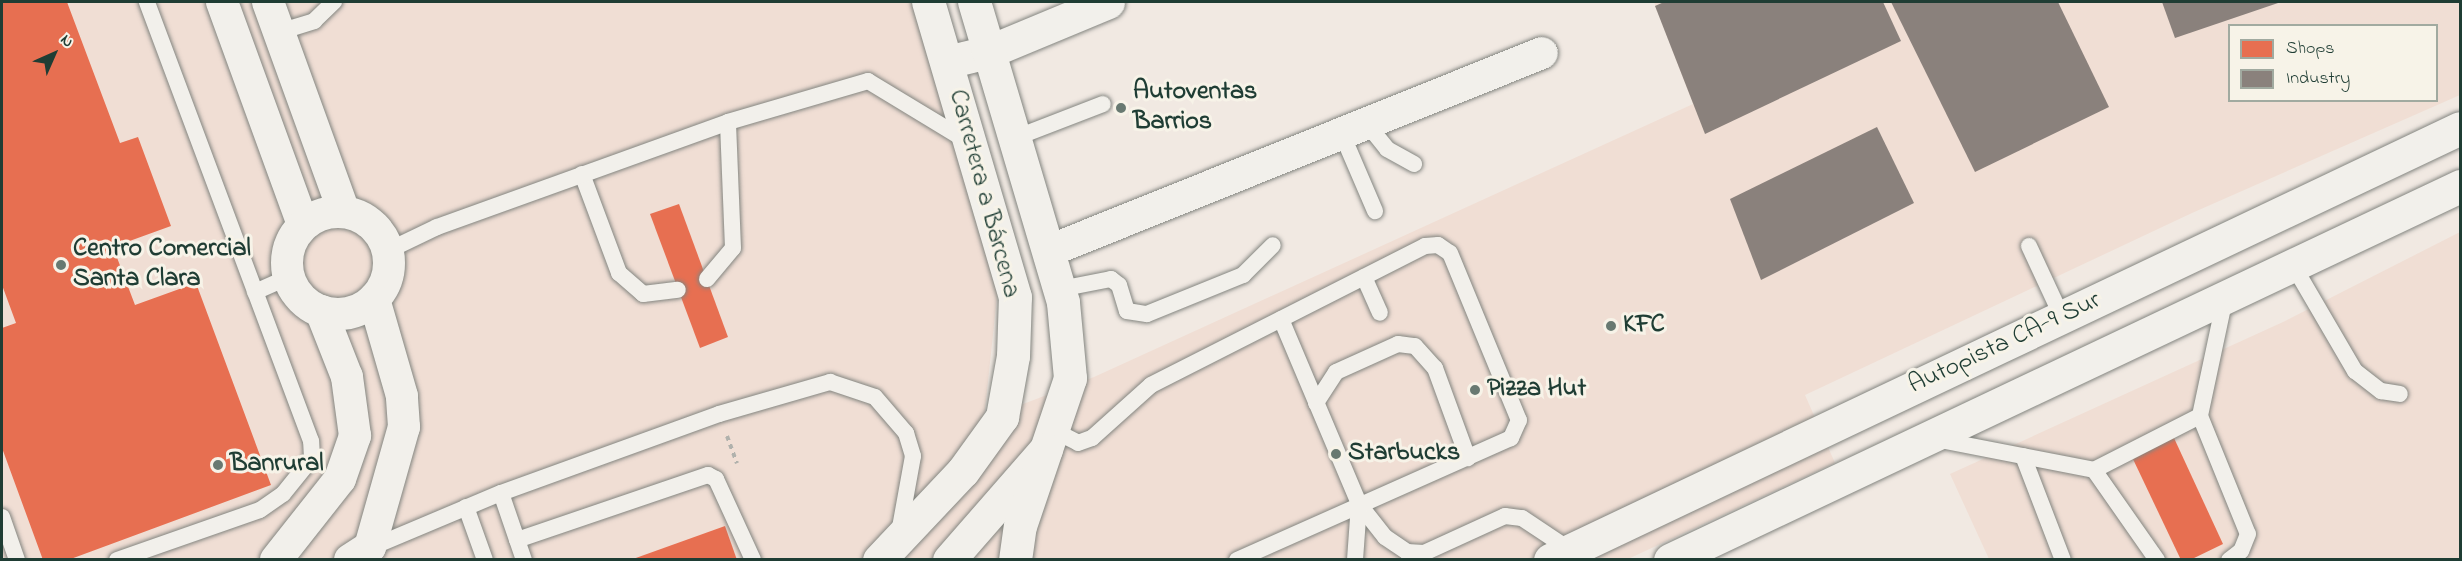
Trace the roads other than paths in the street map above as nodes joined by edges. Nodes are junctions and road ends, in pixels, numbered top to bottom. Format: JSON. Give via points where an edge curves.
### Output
{"nodes":[{"id":1,"x":147,"y":2,"type":"edge"},
{"id":2,"x":222,"y":2,"type":"edge"},
{"id":3,"x":267,"y":2,"type":"edge"},
{"id":4,"x":334,"y":2,"type":"edge"},
{"id":5,"x":928,"y":2,"type":"edge"},
{"id":6,"x":974,"y":2,"type":"edge"},
{"id":7,"x":1108,"y":2,"type":"edge"},
{"id":8,"x":279,"y":32,"type":"junction"},
{"id":9,"x":988,"y":52,"type":"junction"},
{"id":10,"x":1542,"y":54,"type":"dead end"},
{"id":11,"x":946,"y":62,"type":"junction"},
{"id":12,"x":1104,"y":104,"type":"dead end"},
{"id":13,"x":728,"y":122,"type":"junction"},
{"id":14,"x":2460,"y":128,"type":"edge"},
{"id":15,"x":1355,"y":129,"type":"junction"},
{"id":16,"x":1015,"y":138,"type":"junction"},
{"id":17,"x":970,"y":143,"type":"junction"},
{"id":18,"x":1414,"y":164,"type":"dead end"},
{"id":19,"x":582,"y":174,"type":"junction"},
{"id":20,"x":2460,"y":186,"type":"edge"},
{"id":21,"x":1375,"y":211,"type":"dead end"},
{"id":22,"x":344,"y":212,"type":"junction"},
{"id":23,"x":303,"y":225,"type":"junction"},
{"id":24,"x":1273,"y":245,"type":"dead end"},
{"id":25,"x":2029,"y":246,"type":"dead end"},
{"id":26,"x":387,"y":251,"type":"junction"},
{"id":27,"x":1048,"y":251,"type":"junction"},
{"id":28,"x":2293,"y":265,"type":"junction"},
{"id":29,"x":289,"y":277,"type":"junction"},
{"id":30,"x":1364,"y":277,"type":"junction"},
{"id":31,"x":707,"y":279,"type":"dead end"},
{"id":32,"x":1060,"y":289,"type":"junction"},
{"id":33,"x":678,"y":290,"type":"dead end"},
{"id":34,"x":255,"y":292,"type":"junction"},
{"id":35,"x":2225,"y":297,"type":"junction"},
{"id":36,"x":374,"y":299,"type":"junction"},
{"id":37,"x":321,"y":311,"type":"junction"},
{"id":38,"x":1380,"y":314,"type":"dead end"},
{"id":39,"x":2062,"y":317,"type":"junction"},
{"id":40,"x":1281,"y":319,"type":"junction"},
{"id":41,"x":2400,"y":394,"type":"dead end"},
{"id":42,"x":1316,"y":403,"type":"junction"},
{"id":43,"x":2200,"y":416,"type":"junction"},
{"id":44,"x":1928,"y":437,"type":"junction"},
{"id":45,"x":1049,"y":440,"type":"junction"},
{"id":46,"x":2023,"y":456,"type":"junction"},
{"id":47,"x":1468,"y":458,"type":"junction"},
{"id":48,"x":2094,"y":470,"type":"junction"},
{"id":49,"x":501,"y":493,"type":"junction"},
{"id":50,"x":1359,"y":504,"type":"junction"},
{"id":51,"x":466,"y":507,"type":"junction"},
{"id":52,"x":2,"y":517,"type":"edge"},
{"id":53,"x":518,"y":540,"type":"junction"},
{"id":54,"x":888,"y":551,"type":"edge"},
{"id":55,"x":365,"y":555,"type":"edge"},
{"id":56,"x":1560,"y":555,"type":"edge"},
{"id":57,"x":1246,"y":558,"type":"edge"},
{"id":58,"x":17,"y":560,"type":"edge"},
{"id":59,"x":117,"y":560,"type":"edge"},
{"id":60,"x":276,"y":560,"type":"edge"},
{"id":61,"x":485,"y":560,"type":"edge"},
{"id":62,"x":524,"y":560,"type":"edge"},
{"id":63,"x":753,"y":560,"type":"edge"},
{"id":64,"x":949,"y":560,"type":"edge"},
{"id":65,"x":1015,"y":560,"type":"edge"},
{"id":66,"x":1355,"y":560,"type":"edge"},
{"id":67,"x":1670,"y":560,"type":"edge"},
{"id":68,"x":2063,"y":560,"type":"edge"},
{"id":69,"x":2157,"y":560,"type":"edge"},
{"id":70,"x":2229,"y":560,"type":"edge"}],
"edges":[{"from":1,"to":34,"type":"lane"},
{"from":2,"to":23,"type":"street"},
{"from":3,"to":8,"type":"street"},
{"from":4,"to":8,"type":"lane","via":[[314,21]]},
{"from":5,"to":11,"type":"main road","name":"Carretera a Bárcena"},
{"from":6,"to":9,"type":"main road","name":"Carretera a Bárcena"},
{"from":7,"to":9,"type":"main road"},
{"from":8,"to":22,"type":"street"},
{"from":9,"to":11,"type":"main road"},
{"from":9,"to":16,"type":"main road","name":"Carretera a Bárcena"},
{"from":10,"to":15,"type":"street"},
{"from":11,"to":17,"type":"main road","name":"Carretera a Bárcena"},
{"from":12,"to":16,"type":"lane"},
{"from":13,"to":17,"type":"lane","via":[[868,81]]},
{"from":13,"to":19,"type":"lane"},
{"from":13,"to":31,"type":"lane","via":[[733,248]]},
{"from":14,"to":39,"type":"main road","name":"Autopista CA-9 Sur"},
{"from":15,"to":18,"type":"lane"},
{"from":15,"to":21,"type":"lane"},
{"from":15,"to":27,"type":"street"},
{"from":16,"to":27,"type":"main road","name":"Carretera a Bárcena"},
{"from":17,"to":54,"type":"main road","name":"Carretera a Bárcena","via":[[1015,297],[1013,356],[1002,417],[963,471]]},
{"from":19,"to":26,"type":"lane","via":[[437,227]]},
{"from":19,"to":33,"type":"lane","via":[[619,273],[643,294]]},
{"from":20,"to":28,"type":"main road","name":"Autopista CA-9 Sur"},
{"from":22,"to":23,"type":"street","via":[[315,216]]},
{"from":22,"to":26,"type":"street","via":[[372,225]]},
{"from":23,"to":29,"type":"street","via":[[288,249]]},
{"from":24,"to":32,"type":"lane","via":[[1243,275],[1147,314],[1127,311],[1119,285],[1111,279]]},
{"from":25,"to":39,"type":"lane"},
{"from":26,"to":36,"type":"street","via":[[387,277]]},
{"from":27,"to":32,"type":"main road","name":"Carretera a Bárcena"},
{"from":28,"to":35,"type":"main road","name":"Autopista CA-9 Sur"},
{"from":28,"to":41,"type":"lane","via":[[2355,371],[2381,391]]},
{"from":29,"to":34,"type":"lane"},
{"from":29,"to":37,"type":"street","via":[[296,292]]},
{"from":30,"to":38,"type":"lane"},
{"from":30,"to":40,"type":"lane"},
{"from":30,"to":47,"type":"lane","via":[[1425,246],[1438,245],[1450,253],[1519,420],[1511,438]]},
{"from":32,"to":45,"type":"main road","name":"Carretera a Bárcena","via":[[1070,378]]},
{"from":34,"to":59,"type":"lane","via":[[311,441],[312,458],[283,494],[260,510]]},
{"from":35,"to":43,"type":"lane"},
{"from":35,"to":44,"type":"main road","name":"Autopista CA-9 Sur"},
{"from":36,"to":37,"type":"street","via":[[349,313]]},
{"from":36,"to":55,"type":"street","via":[[396,373],[404,427]]},
{"from":37,"to":60,"type":"street","via":[[347,377],[355,435],[340,478]]},
{"from":39,"to":56,"type":"main road","name":"Autopista CA-9 Sur"},
{"from":40,"to":42,"type":"lane"},
{"from":40,"to":45,"type":"lane","via":[[1151,385],[1092,438],[1078,442]]},
{"from":42,"to":47,"type":"lane","via":[[1336,372],[1398,344],[1415,346],[1435,368]]},
{"from":42,"to":50,"type":"lane"},
{"from":43,"to":48,"type":"lane"},
{"from":43,"to":70,"type":"lane","via":[[2248,534],[2241,551]]},
{"from":44,"to":46,"type":"lane"},
{"from":44,"to":67,"type":"main road","name":"Autopista CA-9 Sur"},
{"from":45,"to":64,"type":"main road","name":"Carretera a Bárcena"},
{"from":45,"to":65,"type":"main road","via":[[1020,526]]},
{"from":46,"to":48,"type":"lane"},
{"from":46,"to":68,"type":"lane"},
{"from":47,"to":50,"type":"lane"},
{"from":48,"to":69,"type":"lane"},
{"from":49,"to":51,"type":"lane"},
{"from":49,"to":53,"type":"lane"},
{"from":49,"to":54,"type":"lane","via":[[719,414],[830,382],[875,397],[906,433],[913,456]]},
{"from":50,"to":56,"type":"lane","via":[[1385,537],[1407,552],[1424,553],[1506,516],[1522,518]]},
{"from":50,"to":57,"type":"lane"},
{"from":50,"to":66,"type":"lane"},
{"from":51,"to":55,"type":"lane"},
{"from":51,"to":61,"type":"lane"},
{"from":52,"to":58,"type":"lane"},
{"from":53,"to":62,"type":"lane"},
{"from":53,"to":63,"type":"lane","via":[[708,475],[716,479]]}]}
